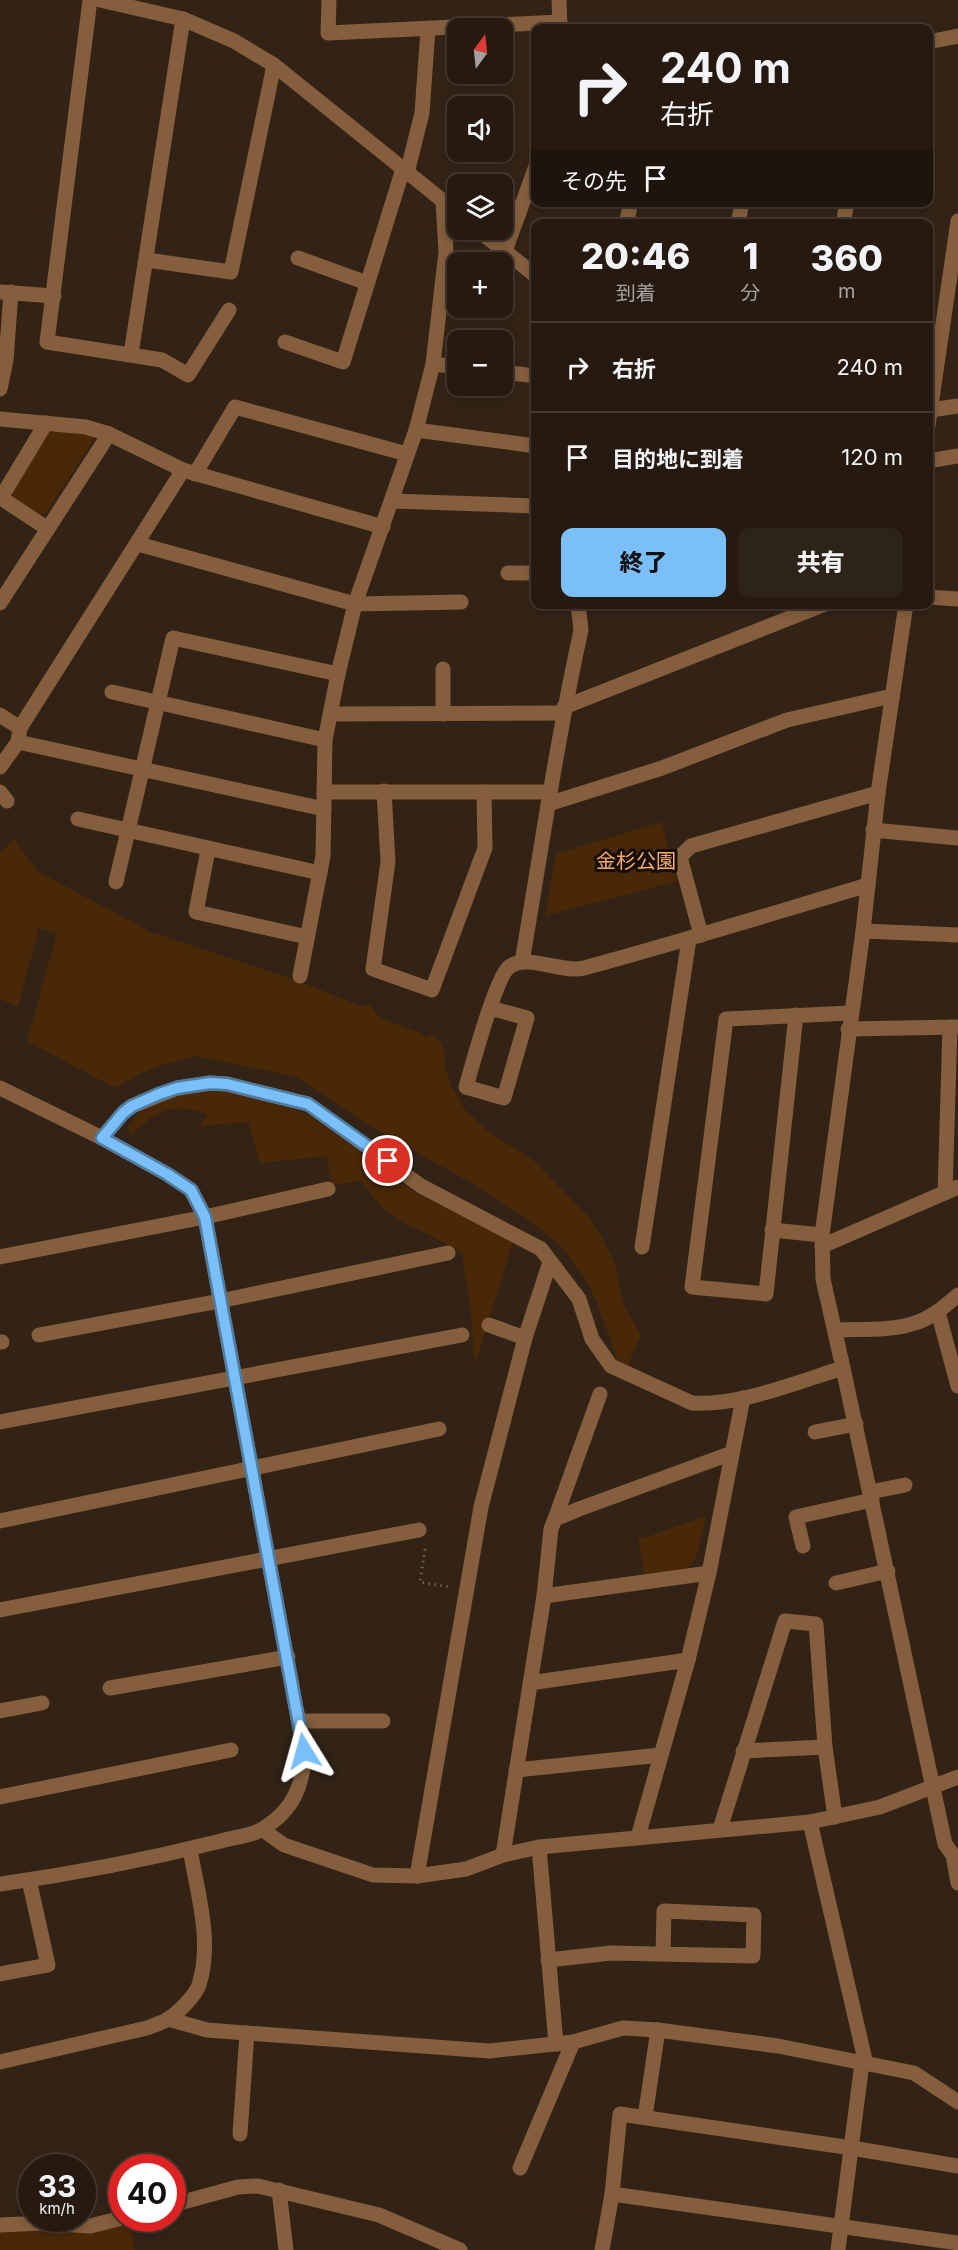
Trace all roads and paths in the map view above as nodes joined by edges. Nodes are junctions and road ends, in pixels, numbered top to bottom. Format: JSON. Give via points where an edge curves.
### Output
{"nodes":[{"id":1,"x":90,"y":0,"type":"edge"},
{"id":2,"x":100,"y":0,"type":"edge"},
{"id":3,"x":329,"y":0,"type":"edge"},
{"id":4,"x":559,"y":0,"type":"edge"},
{"id":5,"x":183,"y":19,"type":"junction"},
{"id":6,"x":560,"y":24,"type":"edge"},
{"id":7,"x":531,"y":26,"type":"edge"},
{"id":8,"x":428,"y":29,"type":"junction"},
{"id":9,"x":958,"y":36,"type":"edge"},
{"id":10,"x":933,"y":41,"type":"edge"},
{"id":11,"x":274,"y":65,"type":"junction"},
{"id":12,"x":405,"y":171,"type":"junction"},
{"id":13,"x":531,"y":180,"type":"edge"},
{"id":14,"x":443,"y":201,"type":"junction"},
{"id":15,"x":447,"y":204,"type":"edge"},
{"id":16,"x":958,"y":221,"type":"edge"},
{"id":17,"x":491,"y":240,"type":"edge"},
{"id":18,"x":505,"y":251,"type":"junction"},
{"id":19,"x":298,"y":258,"type":"dead end"},
{"id":20,"x":147,"y":260,"type":"junction"},
{"id":21,"x":531,"y":272,"type":"edge"},
{"id":22,"x":367,"y":283,"type":"junction"},
{"id":23,"x":5,"y":292,"type":"edge"},
{"id":24,"x":54,"y":296,"type":"junction"},
{"id":25,"x":229,"y":310,"type":"dead end"},
{"id":26,"x":285,"y":342,"type":"dead end"},
{"id":27,"x":131,"y":354,"type":"junction"},
{"id":28,"x":434,"y":364,"type":"junction"},
{"id":29,"x":447,"y":366,"type":"edge"},
{"id":30,"x":513,"y":373,"type":"edge"},
{"id":31,"x":531,"y":375,"type":"edge"},
{"id":32,"x":0,"y":389,"type":"edge"},
{"id":33,"x":933,"y":397,"type":"edge"},
{"id":34,"x":958,"y":406,"type":"edge"},
{"id":35,"x":933,"y":417,"type":"edge"},
{"id":36,"x":0,"y":419,"type":"edge"},
{"id":37,"x":46,"y":423,"type":"junction"},
{"id":38,"x":416,"y":430,"type":"junction"},
{"id":39,"x":109,"y":434,"type":"junction"},
{"id":40,"x":531,"y":445,"type":"edge"},
{"id":41,"x":407,"y":454,"type":"junction"},
{"id":42,"x":958,"y":456,"type":"edge"},
{"id":43,"x":933,"y":460,"type":"edge"},
{"id":44,"x":189,"y":472,"type":"junction"},
{"id":45,"x":392,"y":501,"type":"junction"},
{"id":46,"x":531,"y":506,"type":"edge"},
{"id":47,"x":383,"y":527,"type":"junction"},
{"id":48,"x":48,"y":529,"type":"junction"},
{"id":49,"x":138,"y":544,"type":"junction"},
{"id":50,"x":508,"y":573,"type":"dead end"},
{"id":51,"x":531,"y":573,"type":"edge"},
{"id":52,"x":933,"y":597,"type":"edge"},
{"id":53,"x":958,"y":599,"type":"edge"},
{"id":54,"x":461,"y":602,"type":"dead end"},
{"id":55,"x":0,"y":603,"type":"edge"},
{"id":56,"x":355,"y":603,"type":"junction"},
{"id":57,"x":579,"y":609,"type":"edge"},
{"id":58,"x":814,"y":609,"type":"edge"},
{"id":59,"x":905,"y":609,"type":"edge"},
{"id":60,"x":443,"y":669,"type":"dead end"},
{"id":61,"x":338,"y":674,"type":"junction"},
{"id":62,"x":112,"y":692,"type":"dead end"},
{"id":63,"x":892,"y":696,"type":"junction"},
{"id":64,"x":158,"y":702,"type":"junction"},
{"id":65,"x":564,"y":710,"type":"junction"},
{"id":66,"x":331,"y":714,"type":"junction"},
{"id":67,"x":443,"y":714,"type":"junction"},
{"id":68,"x":0,"y":715,"type":"edge"},
{"id":69,"x":19,"y":735,"type":"junction"},
{"id":70,"x":325,"y":740,"type":"junction"},
{"id":71,"x":0,"y":767,"type":"edge"},
{"id":72,"x":142,"y":769,"type":"junction"},
{"id":73,"x":384,"y":791,"type":"junction"},
{"id":74,"x":324,"y":792,"type":"junction"},
{"id":75,"x":484,"y":792,"type":"junction"},
{"id":76,"x":878,"y":793,"type":"junction"},
{"id":77,"x":549,"y":798,"type":"junction"},
{"id":78,"x":324,"y":809,"type":"junction"},
{"id":79,"x":78,"y":819,"type":"dead end"},
{"id":80,"x":128,"y":830,"type":"junction"},
{"id":81,"x":873,"y":830,"type":"junction"},
{"id":82,"x":958,"y":838,"type":"edge"},
{"id":83,"x":208,"y":849,"type":"junction"},
{"id":84,"x":320,"y":873,"type":"junction"},
{"id":85,"x":116,"y":882,"type":"dead end"},
{"id":86,"x":868,"y":885,"type":"junction"},
{"id":87,"x":863,"y":931,"type":"junction"},
{"id":88,"x":958,"y":935,"type":"edge"},
{"id":89,"x":307,"y":937,"type":"junction"},
{"id":90,"x":695,"y":937,"type":"junction"},
{"id":91,"x":522,"y":962,"type":"junction"},
{"id":92,"x":300,"y":975,"type":"dead end"},
{"id":93,"x":490,"y":1008,"type":"junction"},
{"id":94,"x":850,"y":1013,"type":"junction"},
{"id":95,"x":796,"y":1015,"type":"junction"},
{"id":96,"x":954,"y":1027,"type":"edge"},
{"id":97,"x":848,"y":1029,"type":"junction"},
{"id":98,"x":0,"y":1088,"type":"edge"},
{"id":99,"x":102,"y":1138,"type":"junction"},
{"id":100,"x":328,"y":1189,"type":"dead end"},
{"id":101,"x":952,"y":1190,"type":"edge"},
{"id":102,"x":205,"y":1217,"type":"junction"},
{"id":103,"x":772,"y":1230,"type":"junction"},
{"id":104,"x":822,"y":1240,"type":"junction"},
{"id":105,"x":642,"y":1247,"type":"dead end"},
{"id":106,"x":448,"y":1253,"type":"dead end"},
{"id":107,"x":0,"y":1257,"type":"edge"},
{"id":108,"x":550,"y":1262,"type":"junction"},
{"id":109,"x":958,"y":1295,"type":"edge"},
{"id":110,"x":220,"y":1301,"type":"junction"},
{"id":111,"x":938,"y":1312,"type":"junction"},
{"id":112,"x":489,"y":1325,"type":"dead end"},
{"id":113,"x":836,"y":1330,"type":"junction"},
{"id":114,"x":39,"y":1335,"type":"dead end"},
{"id":115,"x":462,"y":1335,"type":"dead end"},
{"id":116,"x":525,"y":1338,"type":"junction"},
{"id":117,"x":843,"y":1368,"type":"junction"},
{"id":118,"x":234,"y":1377,"type":"junction"},
{"id":119,"x":958,"y":1386,"type":"edge"},
{"id":120,"x":600,"y":1394,"type":"dead end"},
{"id":121,"x":743,"y":1398,"type":"junction"},
{"id":122,"x":0,"y":1422,"type":"edge"},
{"id":123,"x":856,"y":1424,"type":"junction"},
{"id":124,"x":439,"y":1428,"type":"dead end"},
{"id":125,"x":815,"y":1432,"type":"dead end"},
{"id":126,"x":732,"y":1453,"type":"junction"},
{"id":127,"x":251,"y":1469,"type":"junction"},
{"id":128,"x":905,"y":1485,"type":"dead end"},
{"id":129,"x":871,"y":1496,"type":"junction"},
{"id":130,"x":555,"y":1519,"type":"junction"},
{"id":131,"x":0,"y":1521,"type":"edge"},
{"id":132,"x":419,"y":1530,"type":"dead end"},
{"id":133,"x":803,"y":1546,"type":"dead end"},
{"id":134,"x":426,"y":1549,"type":"dead end"},
{"id":135,"x":267,"y":1557,"type":"junction"},
{"id":136,"x":888,"y":1571,"type":"junction"},
{"id":137,"x":709,"y":1573,"type":"junction"},
{"id":138,"x":836,"y":1583,"type":"dead end"},
{"id":139,"x":467,"y":1590,"type":"junction"},
{"id":140,"x":544,"y":1596,"type":"junction"},
{"id":141,"x":0,"y":1610,"type":"edge"},
{"id":142,"x":288,"y":1657,"type":"junction"},
{"id":143,"x":688,"y":1660,"type":"junction"},
{"id":144,"x":530,"y":1683,"type":"junction"},
{"id":145,"x":110,"y":1688,"type":"dead end"},
{"id":146,"x":42,"y":1703,"type":"dead end"},
{"id":147,"x":0,"y":1711,"type":"edge"},
{"id":148,"x":300,"y":1721,"type":"junction"},
{"id":149,"x":383,"y":1721,"type":"dead end"},
{"id":150,"x":825,"y":1747,"type":"junction"},
{"id":151,"x":231,"y":1750,"type":"dead end"},
{"id":152,"x":743,"y":1751,"type":"junction"},
{"id":153,"x":661,"y":1755,"type":"junction"},
{"id":154,"x":516,"y":1770,"type":"junction"},
{"id":155,"x":958,"y":1777,"type":"edge"},
{"id":156,"x":933,"y":1785,"type":"junction"},
{"id":157,"x":0,"y":1797,"type":"edge"},
{"id":158,"x":835,"y":1817,"type":"junction"},
{"id":159,"x":810,"y":1822,"type":"junction"},
{"id":160,"x":720,"y":1829,"type":"junction"},
{"id":161,"x":263,"y":1830,"type":"junction"},
{"id":162,"x":638,"y":1837,"type":"junction"},
{"id":163,"x":539,"y":1847,"type":"junction"},
{"id":164,"x":190,"y":1849,"type":"junction"},
{"id":165,"x":503,"y":1855,"type":"junction"},
{"id":166,"x":417,"y":1876,"type":"junction"},
{"id":167,"x":29,"y":1880,"type":"junction"},
{"id":168,"x":958,"y":1883,"type":"edge"},
{"id":169,"x":0,"y":1884,"type":"edge"},
{"id":170,"x":663,"y":1954,"type":"junction"},
{"id":171,"x":548,"y":1960,"type":"junction"},
{"id":172,"x":0,"y":1974,"type":"edge"},
{"id":173,"x":168,"y":2019,"type":"junction"},
{"id":174,"x":658,"y":2031,"type":"junction"},
{"id":175,"x":247,"y":2033,"type":"junction"},
{"id":176,"x":573,"y":2042,"type":"junction"},
{"id":177,"x":556,"y":2044,"type":"junction"},
{"id":178,"x":0,"y":2062,"type":"edge"},
{"id":179,"x":864,"y":2064,"type":"junction"},
{"id":180,"x":958,"y":2102,"type":"edge"},
{"id":181,"x":645,"y":2117,"type":"junction"},
{"id":182,"x":240,"y":2134,"type":"dead end"},
{"id":183,"x":852,"y":2148,"type":"junction"},
{"id":184,"x":958,"y":2166,"type":"edge"},
{"id":185,"x":520,"y":2168,"type":"dead end"},
{"id":186,"x":279,"y":2190,"type":"junction"},
{"id":187,"x":612,"y":2194,"type":"junction"},
{"id":188,"x":186,"y":2201,"type":"edge"},
{"id":189,"x":108,"y":2222,"type":"edge"},
{"id":190,"x":0,"y":2225,"type":"edge"},
{"id":191,"x":841,"y":2227,"type":"junction"},
{"id":192,"x":958,"y":2243,"type":"edge"},
{"id":193,"x":286,"y":2250,"type":"edge"},
{"id":194,"x":460,"y":2250,"type":"edge"},
{"id":195,"x":602,"y":2250,"type":"edge"},
{"id":196,"x":838,"y":2250,"type":"edge"}],
"edges":[{"from":1,"to":24,"type":"street"},
{"from":2,"to":5,"type":"street"},
{"from":3,"to":8,"type":"street","via":[[328,33]]},
{"from":4,"to":6,"type":"street"},
{"from":5,"to":11,"type":"street","via":[[234,41]]},
{"from":5,"to":20,"type":"street"},
{"from":7,"to":8,"type":"street"},
{"from":8,"to":12,"type":"street","via":[[422,113]]},
{"from":9,"to":10,"type":"street"},
{"from":11,"to":12,"type":"street"},
{"from":11,"to":20,"type":"street","via":[[231,272]]},
{"from":12,"to":14,"type":"street"},
{"from":12,"to":22,"type":"street"},
{"from":13,"to":18,"type":"street"},
{"from":14,"to":15,"type":"street"},
{"from":14,"to":28,"type":"street","via":[[446,252]]},
{"from":16,"to":33,"type":"street"},
{"from":17,"to":18,"type":"street"},
{"from":18,"to":21,"type":"street"},
{"from":19,"to":22,"type":"street"},
{"from":20,"to":27,"type":"street"},
{"from":22,"to":26,"type":"street","via":[[343,362]]},
{"from":23,"to":24,"type":"street"},
{"from":23,"to":32,"type":"street","via":[[6,360]]},
{"from":24,"to":27,"type":"street","via":[[47,342]]},
{"from":25,"to":27,"type":"street","via":[[188,375],[162,360]]},
{"from":28,"to":29,"type":"street"},
{"from":28,"to":38,"type":"street"},
{"from":30,"to":31,"type":"street"},
{"from":34,"to":35,"type":"street"},
{"from":36,"to":37,"type":"street"},
{"from":37,"to":39,"type":"street"},
{"from":37,"to":48,"type":"street","via":[[1,498]]},
{"from":38,"to":40,"type":"street"},
{"from":38,"to":41,"type":"street"},
{"from":39,"to":44,"type":"street"},
{"from":39,"to":48,"type":"street"},
{"from":41,"to":44,"type":"street","via":[[235,407]]},
{"from":41,"to":45,"type":"street"},
{"from":42,"to":43,"type":"street"},
{"from":44,"to":47,"type":"street"},
{"from":44,"to":49,"type":"street"},
{"from":45,"to":46,"type":"street"},
{"from":45,"to":47,"type":"street"},
{"from":47,"to":56,"type":"street"},
{"from":48,"to":55,"type":"street"},
{"from":49,"to":56,"type":"street"},
{"from":49,"to":69,"type":"street"},
{"from":50,"to":51,"type":"street"},
{"from":52,"to":53,"type":"street"},
{"from":54,"to":56,"type":"street"},
{"from":56,"to":61,"type":"street"},
{"from":57,"to":65,"type":"street","via":[[581,630]]},
{"from":58,"to":65,"type":"street"},
{"from":59,"to":63,"type":"street"},
{"from":60,"to":67,"type":"street"},
{"from":61,"to":64,"type":"street","via":[[173,638]]},
{"from":61,"to":66,"type":"street"},
{"from":62,"to":64,"type":"street"},
{"from":63,"to":76,"type":"street"},
{"from":63,"to":77,"type":"street","via":[[787,720],[662,768]]},
{"from":64,"to":70,"type":"street"},
{"from":64,"to":72,"type":"street"},
{"from":65,"to":67,"type":"street"},
{"from":65,"to":77,"type":"street"},
{"from":66,"to":67,"type":"street"},
{"from":66,"to":70,"type":"street"},
{"from":68,"to":69,"type":"street"},
{"from":69,"to":71,"type":"street"},
{"from":69,"to":72,"type":"street"},
{"from":70,"to":74,"type":"street"},
{"from":72,"to":78,"type":"street"},
{"from":72,"to":80,"type":"street"},
{"from":73,"to":74,"type":"street"},
{"from":73,"to":75,"type":"street"},
{"from":73,"to":75,"type":"street","via":[[388,862],[373,969],[432,990],[485,848]]},
{"from":74,"to":78,"type":"street"},
{"from":75,"to":77,"type":"street"},
{"from":76,"to":81,"type":"street"},
{"from":76,"to":90,"type":"street","via":[[691,846],[680,857]]},
{"from":77,"to":91,"type":"street"},
{"from":78,"to":84,"type":"street"},
{"from":79,"to":80,"type":"street"},
{"from":80,"to":83,"type":"street"},
{"from":80,"to":85,"type":"street"},
{"from":81,"to":82,"type":"street"},
{"from":81,"to":86,"type":"street"},
{"from":83,"to":84,"type":"street"},
{"from":83,"to":89,"type":"street","via":[[196,912]]},
{"from":84,"to":89,"type":"street"},
{"from":86,"to":87,"type":"street"},
{"from":86,"to":90,"type":"street"},
{"from":87,"to":88,"type":"street"},
{"from":87,"to":94,"type":"street"},
{"from":89,"to":92,"type":"street"},
{"from":90,"to":91,"type":"street","via":[[580,969]]},
{"from":90,"to":105,"type":"street"},
{"from":91,"to":93,"type":"street","via":[[504,972]]},
{"from":93,"to":93,"type":"street","via":[[466,1086],[504,1098],[527,1018]]},
{"from":94,"to":95,"type":"street"},
{"from":94,"to":97,"type":"street"},
{"from":95,"to":103,"type":"street"},
{"from":95,"to":103,"type":"street","via":[[726,1019],[692,1287],[766,1294]]},
{"from":96,"to":97,"type":"street"},
{"from":96,"to":101,"type":"street"},
{"from":97,"to":104,"type":"street"},
{"from":98,"to":99,"type":"street"},
{"from":99,"to":102,"type":"street","via":[[191,1190]]},
{"from":99,"to":108,"type":"street","via":[[132,1106],[159,1094],[210,1083],[251,1088],[308,1104],[421,1186],[541,1248]]},
{"from":100,"to":102,"type":"street"},
{"from":101,"to":104,"type":"street"},
{"from":102,"to":107,"type":"street"},
{"from":102,"to":110,"type":"street"},
{"from":103,"to":104,"type":"street"},
{"from":104,"to":113,"type":"street","via":[[823,1279]]},
{"from":106,"to":110,"type":"street"},
{"from":108,"to":116,"type":"street"},
{"from":108,"to":121,"type":"street","via":[[579,1299],[592,1339],[611,1366],[692,1403]]},
{"from":109,"to":111,"type":"street"},
{"from":110,"to":114,"type":"street"},
{"from":110,"to":118,"type":"street"},
{"from":111,"to":113,"type":"street","via":[[914,1324]]},
{"from":111,"to":119,"type":"street"},
{"from":112,"to":116,"type":"street"},
{"from":113,"to":117,"type":"street"},
{"from":115,"to":118,"type":"street"},
{"from":116,"to":139,"type":"street","via":[[481,1507]]},
{"from":117,"to":121,"type":"street"},
{"from":117,"to":123,"type":"street"},
{"from":118,"to":122,"type":"street"},
{"from":118,"to":127,"type":"street"},
{"from":120,"to":130,"type":"street"},
{"from":121,"to":126,"type":"street"},
{"from":123,"to":125,"type":"street"},
{"from":123,"to":129,"type":"street"},
{"from":124,"to":127,"type":"street"},
{"from":126,"to":130,"type":"street"},
{"from":126,"to":137,"type":"street"},
{"from":127,"to":131,"type":"street"},
{"from":127,"to":135,"type":"street"},
{"from":128,"to":129,"type":"street"},
{"from":129,"to":133,"type":"street","via":[[796,1517]]},
{"from":129,"to":136,"type":"street"},
{"from":130,"to":140,"type":"street"},
{"from":132,"to":135,"type":"street"},
{"from":134,"to":139,"type":"path","via":[[420,1582]]},
{"from":135,"to":141,"type":"street"},
{"from":135,"to":142,"type":"street"},
{"from":136,"to":138,"type":"street"},
{"from":136,"to":156,"type":"street"},
{"from":137,"to":140,"type":"street"},
{"from":137,"to":143,"type":"street"},
{"from":139,"to":166,"type":"street"},
{"from":140,"to":144,"type":"street"},
{"from":142,"to":145,"type":"street"},
{"from":142,"to":148,"type":"street"},
{"from":143,"to":144,"type":"street"},
{"from":143,"to":153,"type":"street"},
{"from":144,"to":154,"type":"street"},
{"from":146,"to":147,"type":"street"},
{"from":148,"to":149,"type":"street"},
{"from":148,"to":161,"type":"street","via":[[304,1751],[300,1788],[293,1803]]},
{"from":150,"to":152,"type":"street"},
{"from":150,"to":152,"type":"street","via":[[816,1624],[785,1621]]},
{"from":150,"to":158,"type":"street"},
{"from":151,"to":157,"type":"street"},
{"from":152,"to":160,"type":"street"},
{"from":153,"to":154,"type":"street"},
{"from":153,"to":162,"type":"street"},
{"from":154,"to":165,"type":"street"},
{"from":155,"to":156,"type":"street"},
{"from":156,"to":158,"type":"street","via":[[880,1807]]},
{"from":156,"to":168,"type":"street","via":[[945,1845],[953,1855]]},
{"from":158,"to":159,"type":"street"},
{"from":159,"to":160,"type":"street"},
{"from":159,"to":179,"type":"street"},
{"from":160,"to":162,"type":"street"},
{"from":161,"to":164,"type":"street"},
{"from":161,"to":166,"type":"street","via":[[284,1845],[373,1875]]},
{"from":162,"to":163,"type":"street"},
{"from":163,"to":165,"type":"street"},
{"from":163,"to":171,"type":"street"},
{"from":164,"to":167,"type":"street"},
{"from":164,"to":173,"type":"street","via":[[205,1933],[204,1953],[198,1987]]},
{"from":165,"to":166,"type":"street","via":[[466,1869]]},
{"from":167,"to":169,"type":"street"},
{"from":167,"to":172,"type":"street","via":[[48,1965]]},
{"from":170,"to":170,"type":"street","via":[[664,1911],[754,1915],[753,1956]]},
{"from":170,"to":171,"type":"street","via":[[611,1953]]},
{"from":171,"to":177,"type":"street"},
{"from":173,"to":175,"type":"street","via":[[207,2030]]},
{"from":173,"to":178,"type":"street","via":[[147,2028]]},
{"from":174,"to":176,"type":"street","via":[[623,2028]]},
{"from":174,"to":179,"type":"street","via":[[778,2046]]},
{"from":174,"to":181,"type":"street"},
{"from":175,"to":177,"type":"street","via":[[489,2051]]},
{"from":175,"to":182,"type":"street"},
{"from":176,"to":177,"type":"street"},
{"from":176,"to":185,"type":"street"},
{"from":179,"to":180,"type":"street","via":[[914,2073]]},
{"from":179,"to":183,"type":"street"},
{"from":181,"to":183,"type":"street"},
{"from":181,"to":187,"type":"street","via":[[620,2114]]},
{"from":183,"to":184,"type":"street"},
{"from":183,"to":191,"type":"street"},
{"from":186,"to":188,"type":"street","via":[[238,2187]]},
{"from":186,"to":193,"type":"street"},
{"from":186,"to":194,"type":"street","via":[[379,2215]]},
{"from":187,"to":191,"type":"street"},
{"from":187,"to":195,"type":"street"},
{"from":189,"to":190,"type":"street","via":[[90,2226]]},
{"from":191,"to":192,"type":"street"},
{"from":191,"to":196,"type":"street"}]}
